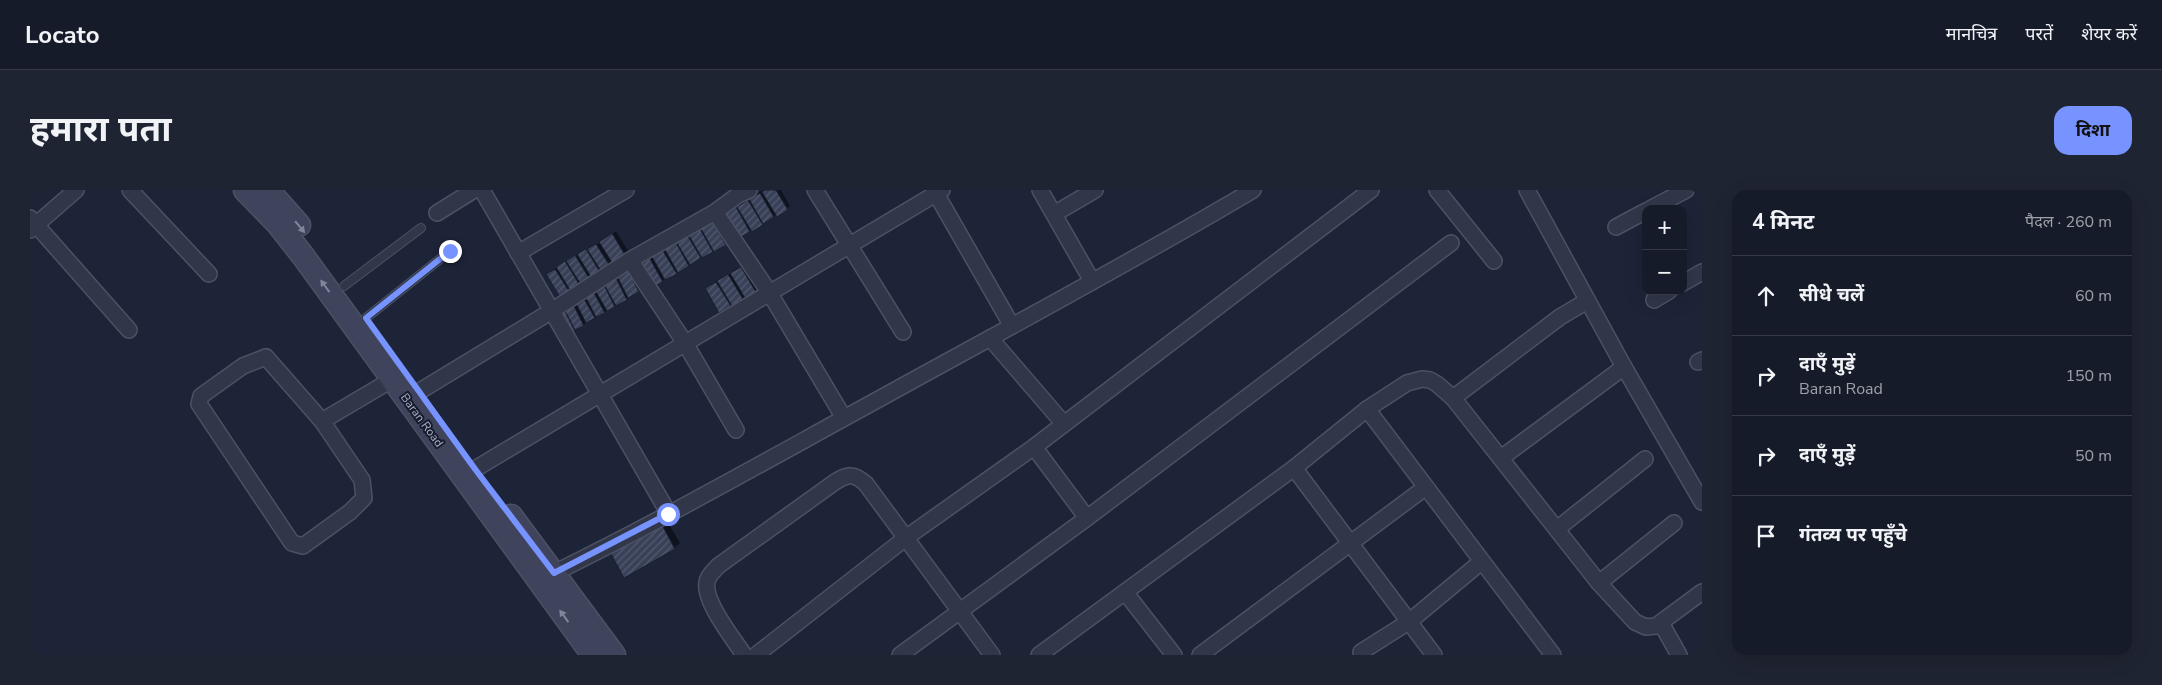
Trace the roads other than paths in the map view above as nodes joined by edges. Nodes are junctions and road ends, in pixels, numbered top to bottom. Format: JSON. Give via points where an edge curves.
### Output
{"nodes":[{"id":1,"x":76,"y":190,"type":"edge"},
{"id":2,"x":130,"y":190,"type":"edge"},
{"id":3,"x":245,"y":190,"type":"edge"},
{"id":4,"x":268,"y":190,"type":"edge"},
{"id":5,"x":474,"y":190,"type":"edge"},
{"id":6,"x":482,"y":190,"type":"edge"},
{"id":7,"x":626,"y":190,"type":"edge"},
{"id":8,"x":815,"y":190,"type":"edge"},
{"id":9,"x":1040,"y":190,"type":"edge"},
{"id":10,"x":1095,"y":190,"type":"edge"},
{"id":11,"x":1253,"y":190,"type":"edge"},
{"id":12,"x":1437,"y":190,"type":"edge"},
{"id":13,"x":1527,"y":190,"type":"edge"},
{"id":14,"x":1686,"y":190,"type":"edge"},
{"id":15,"x":937,"y":191,"type":"edge"},
{"id":16,"x":1369,"y":191,"type":"edge"},
{"id":17,"x":740,"y":192,"type":"edge"},
{"id":18,"x":1658,"y":205,"type":"edge"},
{"id":19,"x":715,"y":212,"type":"junction"},
{"id":20,"x":438,"y":213,"type":"dead end"},
{"id":21,"x":1642,"y":213,"type":"edge"},
{"id":22,"x":1054,"y":214,"type":"junction"},
{"id":23,"x":32,"y":224,"type":"edge"},
{"id":24,"x":1616,"y":226,"type":"dead end"},
{"id":25,"x":420,"y":228,"type":"dead end"},
{"id":26,"x":1451,"y":243,"type":"dead end"},
{"id":27,"x":848,"y":245,"type":"junction"},
{"id":28,"x":450,"y":251,"type":"dead end"},
{"id":29,"x":518,"y":253,"type":"junction"},
{"id":30,"x":630,"y":260,"type":"junction"},
{"id":31,"x":1494,"y":260,"type":"dead end"},
{"id":32,"x":1702,"y":272,"type":"edge"},
{"id":33,"x":209,"y":274,"type":"dead end"},
{"id":34,"x":1092,"y":281,"type":"junction"},
{"id":35,"x":1687,"y":281,"type":"edge"},
{"id":36,"x":344,"y":286,"type":"junction"},
{"id":37,"x":769,"y":292,"type":"junction"},
{"id":38,"x":1662,"y":295,"type":"edge"},
{"id":39,"x":1654,"y":300,"type":"dead end"},
{"id":40,"x":1587,"y":302,"type":"junction"},
{"id":41,"x":550,"y":312,"type":"junction"},
{"id":42,"x":366,"y":318,"type":"junction"},
{"id":43,"x":1012,"y":326,"type":"junction"},
{"id":44,"x":129,"y":330,"type":"dead end"},
{"id":45,"x":903,"y":332,"type":"dead end"},
{"id":46,"x":990,"y":338,"type":"junction"},
{"id":47,"x":685,"y":342,"type":"junction"},
{"id":48,"x":1624,"y":367,"type":"junction"},
{"id":49,"x":393,"y":379,"type":"junction"},
{"id":50,"x":420,"y":391,"type":"junction"},
{"id":51,"x":600,"y":393,"type":"junction"},
{"id":52,"x":1453,"y":398,"type":"junction"},
{"id":53,"x":1367,"y":409,"type":"junction"},
{"id":54,"x":844,"y":418,"type":"junction"},
{"id":55,"x":322,"y":421,"type":"junction"},
{"id":56,"x":1064,"y":424,"type":"junction"},
{"id":57,"x":736,"y":430,"type":"dead end"},
{"id":58,"x":1034,"y":447,"type":"junction"},
{"id":59,"x":1501,"y":458,"type":"junction"},
{"id":60,"x":1645,"y":459,"type":"dead end"},
{"id":61,"x":1294,"y":468,"type":"junction"},
{"id":62,"x":475,"y":469,"type":"junction"},
{"id":63,"x":1426,"y":487,"type":"junction"},
{"id":64,"x":1702,"y":502,"type":"edge"},
{"id":65,"x":668,"y":514,"type":"junction"},
{"id":66,"x":1087,"y":518,"type":"junction"},
{"id":67,"x":1674,"y":523,"type":"dead end"},
{"id":68,"x":1557,"y":529,"type":"junction"},
{"id":69,"x":907,"y":537,"type":"junction"},
{"id":70,"x":1350,"y":542,"type":"junction"},
{"id":71,"x":1481,"y":562,"type":"junction"},
{"id":72,"x":554,"y":573,"type":"junction"},
{"id":73,"x":1599,"y":583,"type":"junction"},
{"id":74,"x":1125,"y":592,"type":"junction"},
{"id":75,"x":1702,"y":592,"type":"edge"},
{"id":76,"x":959,"y":610,"type":"junction"},
{"id":77,"x":1410,"y":621,"type":"junction"},
{"id":78,"x":1661,"y":623,"type":"junction"},
{"id":79,"x":1361,"y":652,"type":"dead end"},
{"id":80,"x":593,"y":655,"type":"edge"},
{"id":81,"x":614,"y":655,"type":"edge"},
{"id":82,"x":744,"y":655,"type":"edge"},
{"id":83,"x":756,"y":655,"type":"edge"},
{"id":84,"x":900,"y":655,"type":"edge"},
{"id":85,"x":992,"y":655,"type":"edge"},
{"id":86,"x":1039,"y":655,"type":"edge"},
{"id":87,"x":1174,"y":655,"type":"edge"},
{"id":88,"x":1200,"y":655,"type":"edge"},
{"id":89,"x":1434,"y":655,"type":"edge"},
{"id":90,"x":1553,"y":655,"type":"edge"},
{"id":91,"x":1679,"y":655,"type":"edge"}],
"edges":[{"from":1,"to":23,"type":"street"},
{"from":2,"to":33,"type":"street"},
{"from":49,"to":3,"type":"main road","name":"Baran Road","one_way":true,"via":[[304,256]]},
{"from":4,"to":36,"type":"main road","name":"Baran Road","one_way":true},
{"from":5,"to":20,"type":"street"},
{"from":6,"to":29,"type":"street"},
{"from":7,"to":29,"type":"street"},
{"from":8,"to":27,"type":"street"},
{"from":9,"to":22,"type":"street"},
{"from":10,"to":22,"type":"street"},
{"from":11,"to":34,"type":"street","via":[[1177,236]]},
{"from":12,"to":31,"type":"street"},
{"from":13,"to":40,"type":"street"},
{"from":14,"to":18,"type":"street"},
{"from":15,"to":27,"type":"street"},
{"from":15,"to":43,"type":"street"},
{"from":16,"to":56,"type":"street"},
{"from":17,"to":19,"type":"street"},
{"from":19,"to":30,"type":"street"},
{"from":19,"to":37,"type":"street"},
{"from":21,"to":24,"type":"street"},
{"from":22,"to":34,"type":"street"},
{"from":23,"to":44,"type":"street"},
{"from":25,"to":36,"type":"lane"},
{"from":26,"to":66,"type":"street"},
{"from":27,"to":37,"type":"street"},
{"from":27,"to":45,"type":"street"},
{"from":28,"to":42,"type":"lane"},
{"from":29,"to":41,"type":"street"},
{"from":30,"to":41,"type":"street"},
{"from":30,"to":47,"type":"street"},
{"from":32,"to":35,"type":"street"},
{"from":34,"to":43,"type":"street"},
{"from":36,"to":42,"type":"main road","name":"Baran Road"},
{"from":37,"to":47,"type":"street"},
{"from":37,"to":54,"type":"street"},
{"from":38,"to":39,"type":"street"},
{"from":40,"to":48,"type":"street"},
{"from":40,"to":52,"type":"street","via":[[1560,317]]},
{"from":41,"to":50,"type":"street"},
{"from":41,"to":51,"type":"street"},
{"from":42,"to":50,"type":"main road","name":"Baran Road"},
{"from":43,"to":46,"type":"street"},
{"from":46,"to":54,"type":"street"},
{"from":46,"to":56,"type":"street"},
{"from":47,"to":51,"type":"street"},
{"from":47,"to":57,"type":"street"},
{"from":48,"to":59,"type":"street"},
{"from":48,"to":64,"type":"street"},
{"from":49,"to":55,"type":"street"},
{"from":80,"to":49,"type":"main road","name":"Baran Road","one_way":true},
{"from":50,"to":62,"type":"main road","name":"Baran Road"},
{"from":51,"to":62,"type":"street"},
{"from":51,"to":65,"type":"street"},
{"from":52,"to":53,"type":"street","via":[[1437,384],[1422,379],[1407,382]]},
{"from":52,"to":59,"type":"street"},
{"from":53,"to":61,"type":"street"},
{"from":53,"to":63,"type":"street"},
{"from":54,"to":65,"type":"street"},
{"from":55,"to":55,"type":"street","via":[[362,480],[364,498],[303,546],[292,543],[199,404],[200,396],[243,366],[266,357]]},
{"from":56,"to":58,"type":"street"},
{"from":58,"to":66,"type":"street"},
{"from":58,"to":69,"type":"street"},
{"from":59,"to":68,"type":"street"},
{"from":60,"to":68,"type":"street"},
{"from":61,"to":70,"type":"street"},
{"from":61,"to":74,"type":"street"},
{"from":62,"to":72,"type":"main road","name":"Baran Road"},
{"from":63,"to":70,"type":"street"},
{"from":63,"to":71,"type":"street"},
{"from":65,"to":72,"type":"street"},
{"from":66,"to":76,"type":"street"},
{"from":67,"to":73,"type":"street"},
{"from":68,"to":73,"type":"street"},
{"from":69,"to":76,"type":"street"},
{"from":69,"to":82,"type":"street","via":[[866,484],[855,476],[844,476],[718,566],[708,577],[709,599]]},
{"from":69,"to":83,"type":"street"},
{"from":70,"to":77,"type":"street"},
{"from":70,"to":88,"type":"street"},
{"from":71,"to":77,"type":"street"},
{"from":71,"to":90,"type":"street"},
{"from":72,"to":81,"type":"main road","name":"Baran Road"},
{"from":73,"to":78,"type":"street","via":[[1635,622],[1646,627]]},
{"from":74,"to":86,"type":"street"},
{"from":74,"to":87,"type":"street"},
{"from":75,"to":78,"type":"street"},
{"from":76,"to":84,"type":"street"},
{"from":76,"to":85,"type":"street"},
{"from":77,"to":79,"type":"street"},
{"from":77,"to":89,"type":"street"},
{"from":78,"to":91,"type":"street"}]}
